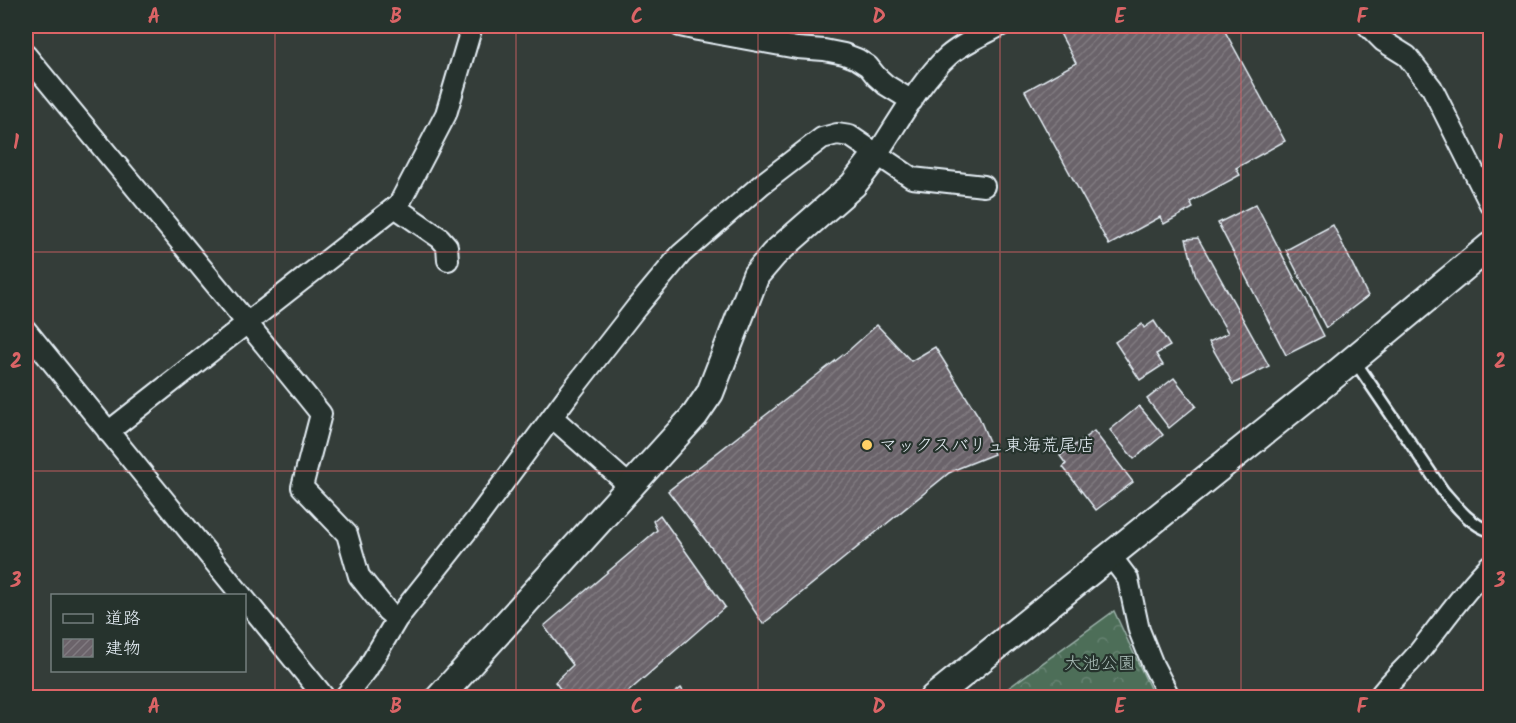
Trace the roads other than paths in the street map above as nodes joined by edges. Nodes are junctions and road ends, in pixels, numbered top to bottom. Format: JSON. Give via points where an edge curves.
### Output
{"nodes":[{"id":1,"x":472,"y":26,"type":"edge"},
{"id":2,"x":682,"y":26,"type":"edge"},
{"id":3,"x":1000,"y":26,"type":"edge"},
{"id":4,"x":1368,"y":26,"type":"edge"},
{"id":5,"x":26,"y":55,"type":"edge"},
{"id":6,"x":912,"y":101,"type":"junction"},
{"id":7,"x":877,"y":154,"type":"junction"},
{"id":8,"x":984,"y":186,"type":"dead end"},
{"id":9,"x":1491,"y":204,"type":"edge"},
{"id":10,"x":395,"y":207,"type":"junction"},
{"id":11,"x":1491,"y":246,"type":"edge"},
{"id":12,"x":448,"y":260,"type":"dead end"},
{"id":13,"x":248,"y":322,"type":"junction"},
{"id":14,"x":26,"y":330,"type":"edge"},
{"id":15,"x":1353,"y":360,"type":"junction"},
{"id":16,"x":552,"y":417,"type":"junction"},
{"id":17,"x":108,"y":432,"type":"junction"},
{"id":18,"x":631,"y":487,"type":"junction"},
{"id":19,"x":1491,"y":531,"type":"edge"},
{"id":20,"x":1110,"y":555,"type":"junction"},
{"id":21,"x":1491,"y":565,"type":"edge"},
{"id":22,"x":241,"y":594,"type":"edge"},
{"id":23,"x":246,"y":601,"type":"edge"},
{"id":24,"x":397,"y":619,"type":"junction"},
{"id":25,"x":325,"y":698,"type":"edge"},
{"id":26,"x":344,"y":698,"type":"edge"},
{"id":27,"x":440,"y":698,"type":"edge"},
{"id":28,"x":933,"y":698,"type":"edge"},
{"id":29,"x":1170,"y":698,"type":"edge"},
{"id":30,"x":1377,"y":698,"type":"edge"}],
"edges":[{"from":1,"to":10,"type":"street","via":[[446,114]]},
{"from":2,"to":6,"type":"street","via":[[844,54],[868,66],[886,85]]},
{"from":3,"to":6,"type":"street","via":[[949,56]]},
{"from":4,"to":9,"type":"street","via":[[1407,56],[1432,88]]},
{"from":5,"to":13,"type":"street"},
{"from":6,"to":7,"type":"street"},
{"from":7,"to":8,"type":"street","via":[[912,178]]},
{"from":7,"to":16,"type":"street","via":[[850,136],[837,134],[822,138],[762,184],[681,254]]},
{"from":7,"to":18,"type":"street","via":[[853,186],[774,254],[756,275],[710,393]]},
{"from":10,"to":12,"type":"street","via":[[440,238],[447,246]]},
{"from":10,"to":13,"type":"street"},
{"from":11,"to":15,"type":"street"},
{"from":13,"to":17,"type":"street"},
{"from":13,"to":24,"type":"street","via":[[321,414],[302,487],[347,534],[359,576]]},
{"from":14,"to":17,"type":"street"},
{"from":15,"to":19,"type":"lane","via":[[1450,500],[1471,521]]},
{"from":15,"to":20,"type":"street"},
{"from":16,"to":18,"type":"street"},
{"from":16,"to":24,"type":"street"},
{"from":17,"to":22,"type":"street"},
{"from":18,"to":27,"type":"street"},
{"from":20,"to":28,"type":"street"},
{"from":20,"to":29,"type":"street","via":[[1128,579],[1139,630]]},
{"from":21,"to":30,"type":"street"},
{"from":23,"to":25,"type":"street"},
{"from":24,"to":26,"type":"street","via":[[366,671]]}]}
